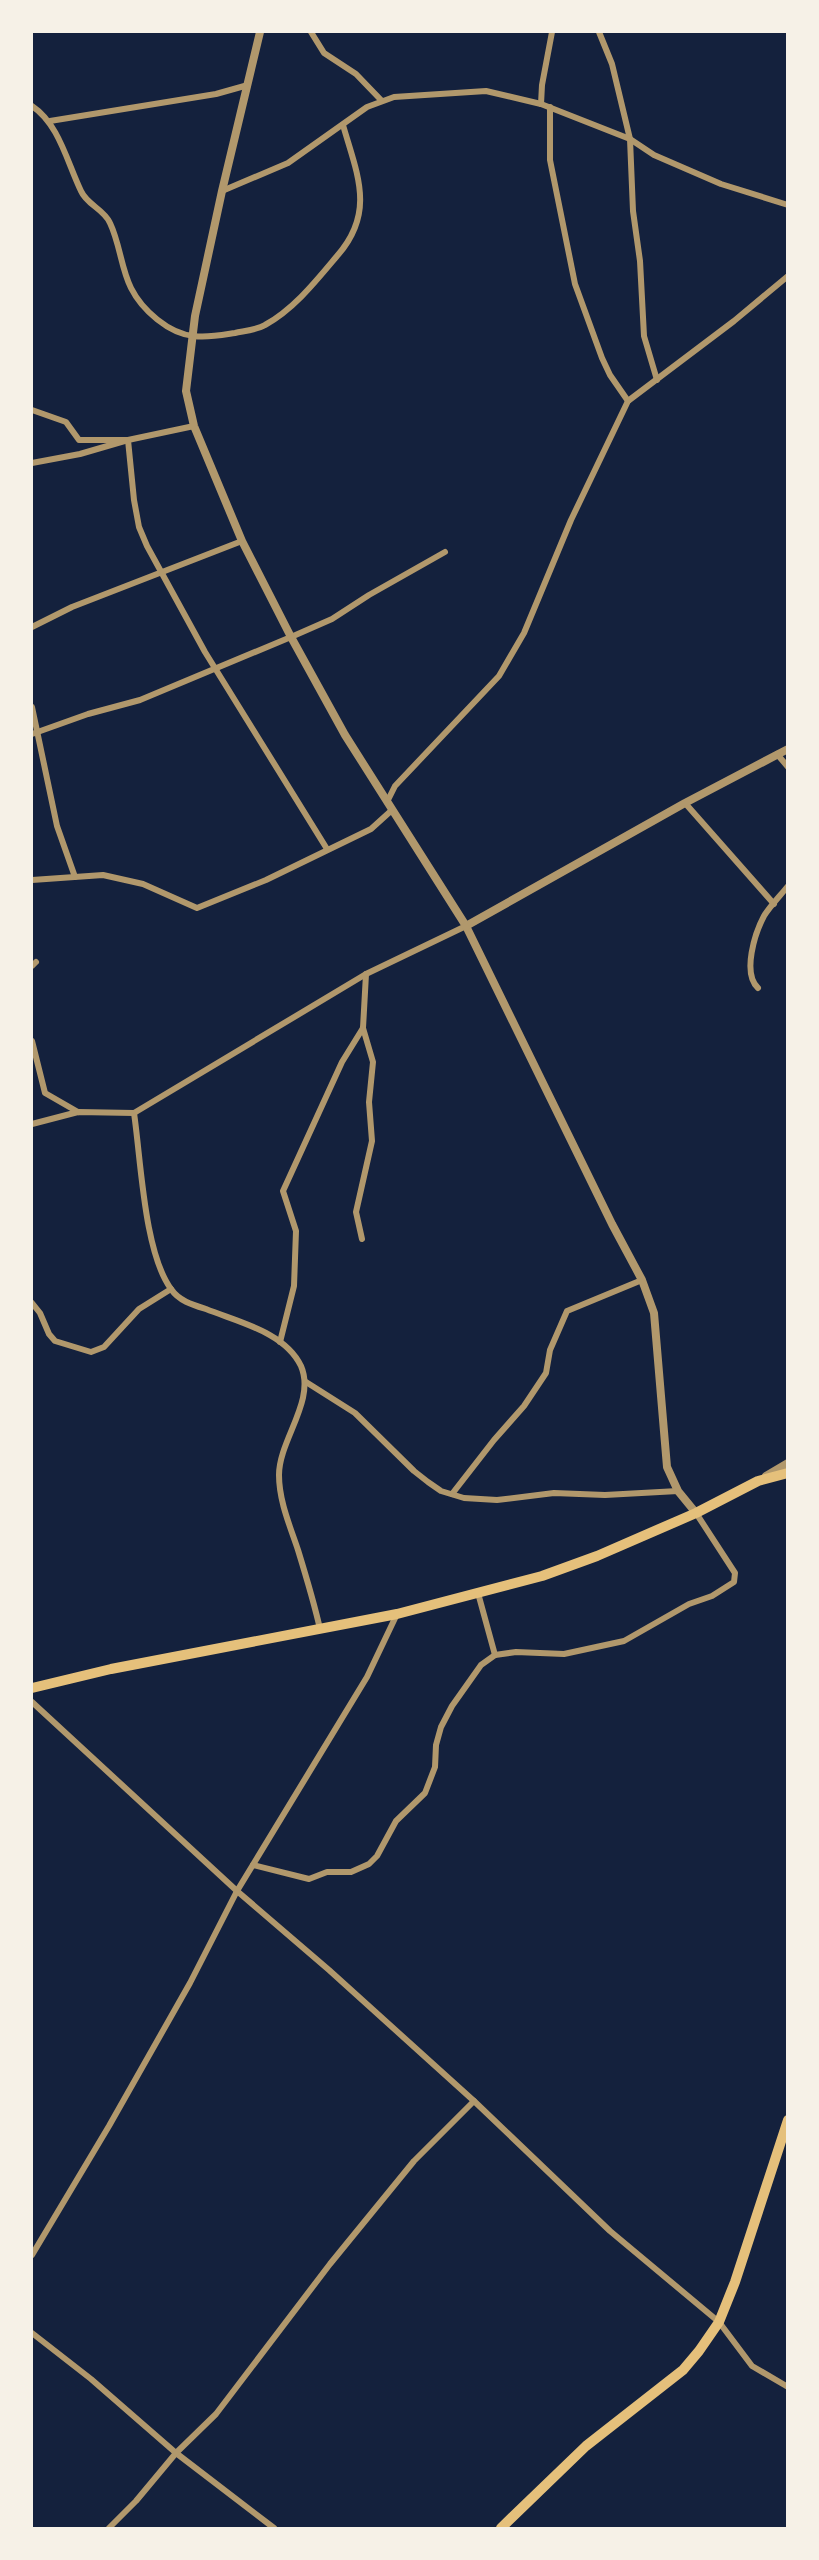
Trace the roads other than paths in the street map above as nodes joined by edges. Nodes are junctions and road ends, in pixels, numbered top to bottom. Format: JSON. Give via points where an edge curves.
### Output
{"nodes":[{"id":1,"x":260,"y":32,"type":"edge"},
{"id":2,"x":311,"y":32,"type":"edge"},
{"id":3,"x":552,"y":32,"type":"edge"},
{"id":4,"x":599,"y":32,"type":"edge"},
{"id":5,"x":248,"y":85,"type":"junction"},
{"id":6,"x":381,"y":100,"type":"junction"},
{"id":7,"x":541,"y":105,"type":"junction"},
{"id":8,"x":32,"y":106,"type":"edge"},
{"id":9,"x":550,"y":107,"type":"junction"},
{"id":10,"x":50,"y":121,"type":"junction"},
{"id":11,"x":343,"y":125,"type":"junction"},
{"id":12,"x":630,"y":139,"type":"junction"},
{"id":13,"x":222,"y":191,"type":"junction"},
{"id":14,"x":788,"y":205,"type":"edge"},
{"id":15,"x":788,"y":276,"type":"edge"},
{"id":16,"x":194,"y":336,"type":"junction"},
{"id":17,"x":657,"y":380,"type":"junction"},
{"id":18,"x":628,"y":401,"type":"junction"},
{"id":19,"x":32,"y":410,"type":"edge"},
{"id":20,"x":194,"y":426,"type":"junction"},
{"id":21,"x":128,"y":440,"type":"junction"},
{"id":22,"x":32,"y":463,"type":"edge"},
{"id":23,"x":242,"y":541,"type":"junction"},
{"id":24,"x":445,"y":552,"type":"dead end"},
{"id":25,"x":161,"y":574,"type":"junction"},
{"id":26,"x":32,"y":627,"type":"edge"},
{"id":27,"x":291,"y":637,"type":"junction"},
{"id":28,"x":216,"y":668,"type":"junction"},
{"id":29,"x":32,"y":707,"type":"edge"},
{"id":30,"x":34,"y":734,"type":"edge"},
{"id":31,"x":788,"y":749,"type":"edge"},
{"id":32,"x":777,"y":754,"type":"junction"},
{"id":33,"x":788,"y":767,"type":"edge"},
{"id":34,"x":387,"y":802,"type":"junction"},
{"id":35,"x":685,"y":803,"type":"junction"},
{"id":36,"x":392,"y":810,"type":"junction"},
{"id":37,"x":327,"y":849,"type":"junction"},
{"id":38,"x":75,"y":877,"type":"junction"},
{"id":39,"x":32,"y":880,"type":"edge"},
{"id":40,"x":788,"y":886,"type":"edge"},
{"id":41,"x":774,"y":904,"type":"junction"},
{"id":42,"x":466,"y":926,"type":"junction"},
{"id":43,"x":366,"y":974,"type":"junction"},
{"id":44,"x":758,"y":988,"type":"dead end"},
{"id":45,"x":363,"y":1028,"type":"junction"},
{"id":46,"x":32,"y":1041,"type":"edge"},
{"id":47,"x":78,"y":1112,"type":"junction"},
{"id":48,"x":134,"y":1113,"type":"junction"},
{"id":49,"x":32,"y":1124,"type":"edge"},
{"id":50,"x":362,"y":1239,"type":"dead end"},
{"id":51,"x":642,"y":1280,"type":"junction"},
{"id":52,"x":171,"y":1290,"type":"junction"},
{"id":53,"x":32,"y":1303,"type":"edge"},
{"id":54,"x":280,"y":1342,"type":"junction"},
{"id":55,"x":306,"y":1382,"type":"junction"},
{"id":56,"x":788,"y":1463,"type":"edge"},
{"id":57,"x":788,"y":1473,"type":"edge"},
{"id":58,"x":758,"y":1481,"type":"junction"},
{"id":59,"x":678,"y":1491,"type":"junction"},
{"id":60,"x":452,"y":1494,"type":"junction"},
{"id":61,"x":696,"y":1513,"type":"junction"},
{"id":62,"x":478,"y":1593,"type":"junction"},
{"id":63,"x":397,"y":1614,"type":"junction"},
{"id":64,"x":320,"y":1629,"type":"junction"},
{"id":65,"x":495,"y":1655,"type":"junction"},
{"id":66,"x":32,"y":1688,"type":"edge"},
{"id":67,"x":32,"y":1702,"type":"edge"},
{"id":68,"x":253,"y":1865,"type":"junction"},
{"id":69,"x":237,"y":1891,"type":"junction"},
{"id":70,"x":474,"y":2101,"type":"junction"},
{"id":71,"x":788,"y":2120,"type":"edge"},
{"id":72,"x":32,"y":2255,"type":"edge"},
{"id":73,"x":719,"y":2322,"type":"junction"},
{"id":74,"x":32,"y":2333,"type":"edge"},
{"id":75,"x":788,"y":2387,"type":"edge"},
{"id":76,"x":176,"y":2453,"type":"junction"},
{"id":77,"x":109,"y":2529,"type":"edge"},
{"id":78,"x":274,"y":2529,"type":"edge"},
{"id":79,"x":501,"y":2529,"type":"edge"}],
"edges":[{"from":1,"to":5,"type":"street"},
{"from":2,"to":6,"type":"street","via":[[324,53],[356,74]]},
{"from":3,"to":7,"type":"street"},
{"from":4,"to":12,"type":"street","via":[[612,64]]},
{"from":5,"to":10,"type":"street","via":[[196,98]]},
{"from":5,"to":13,"type":"street"},
{"from":6,"to":7,"type":"street","via":[[486,91]]},
{"from":6,"to":11,"type":"street"},
{"from":7,"to":9,"type":"street"},
{"from":8,"to":10,"type":"street"},
{"from":9,"to":12,"type":"street"},
{"from":9,"to":18,"type":"street","via":[[550,160],[575,284],[602,358]]},
{"from":10,"to":16,"type":"street","via":[[82,193],[109,220],[131,289],[164,324]]},
{"from":11,"to":13,"type":"street","via":[[288,163]]},
{"from":11,"to":16,"type":"street","via":[[362,199],[349,243],[299,298],[264,326]]},
{"from":12,"to":14,"type":"street","via":[[654,155],[721,184]]},
{"from":12,"to":17,"type":"street","via":[[644,336]]},
{"from":13,"to":16,"type":"street"},
{"from":15,"to":17,"type":"street"},
{"from":16,"to":20,"type":"street","via":[[186,384]]},
{"from":17,"to":18,"type":"street"},
{"from":18,"to":34,"type":"street","via":[[511,659],[395,786]]},
{"from":19,"to":21,"type":"street","via":[[66,422],[80,440]]},
{"from":20,"to":21,"type":"street"},
{"from":20,"to":23,"type":"street"},
{"from":21,"to":22,"type":"street"},
{"from":21,"to":25,"type":"street","via":[[139,526]]},
{"from":23,"to":25,"type":"street"},
{"from":23,"to":27,"type":"street"},
{"from":24,"to":27,"type":"street","via":[[332,619]]},
{"from":25,"to":26,"type":"street","via":[[72,607]]},
{"from":25,"to":28,"type":"street"},
{"from":27,"to":28,"type":"street"},
{"from":27,"to":34,"type":"street"},
{"from":28,"to":30,"type":"street","via":[[140,700]]},
{"from":28,"to":37,"type":"street"},
{"from":29,"to":30,"type":"street"},
{"from":30,"to":38,"type":"street","via":[[57,826]]},
{"from":31,"to":32,"type":"street"},
{"from":32,"to":33,"type":"street"},
{"from":32,"to":35,"type":"street"},
{"from":34,"to":36,"type":"street"},
{"from":35,"to":41,"type":"street"},
{"from":35,"to":42,"type":"street"},
{"from":36,"to":37,"type":"street","via":[[371,829]]},
{"from":36,"to":42,"type":"street"},
{"from":37,"to":38,"type":"street","via":[[266,880],[197,908],[143,884],[103,875]]},
{"from":38,"to":39,"type":"street"},
{"from":40,"to":41,"type":"street"},
{"from":41,"to":44,"type":"street","via":[[763,918],[752,957],[752,975]]},
{"from":42,"to":43,"type":"street"},
{"from":42,"to":51,"type":"street"},
{"from":43,"to":45,"type":"street"},
{"from":43,"to":48,"type":"street"},
{"from":45,"to":50,"type":"street","via":[[373,1062],[369,1102],[372,1141],[356,1212]]},
{"from":45,"to":54,"type":"street","via":[[342,1062],[283,1191],[296,1231],[294,1286]]},
{"from":46,"to":47,"type":"street","via":[[45,1093]]},
{"from":47,"to":48,"type":"street"},
{"from":47,"to":49,"type":"street"},
{"from":48,"to":52,"type":"street","via":[[157,1265]]},
{"from":51,"to":59,"type":"street","via":[[654,1313],[667,1467]]},
{"from":51,"to":60,"type":"street","via":[[567,1311],[550,1350],[546,1373]]},
{"from":52,"to":53,"type":"street","via":[[139,1309],[104,1347],[91,1352],[55,1341]]},
{"from":52,"to":54,"type":"street","via":[[189,1303]]},
{"from":54,"to":55,"type":"street","via":[[290,1349]]},
{"from":55,"to":60,"type":"street","via":[[355,1413],[414,1471],[441,1491]]},
{"from":55,"to":64,"type":"street","via":[[279,1474]]},
{"from":56,"to":58,"type":"street"},
{"from":57,"to":58,"type":"highway"},
{"from":58,"to":61,"type":"highway"},
{"from":59,"to":60,"type":"street","via":[[554,1493],[497,1500]]},
{"from":59,"to":61,"type":"street"},
{"from":61,"to":62,"type":"highway","via":[[576,1564]]},
{"from":61,"to":65,"type":"street","via":[[735,1573],[734,1582],[728,1587],[624,1641],[564,1654]]},
{"from":62,"to":63,"type":"highway"},
{"from":62,"to":65,"type":"street"},
{"from":63,"to":64,"type":"highway"},
{"from":63,"to":68,"type":"street","via":[[367,1677]]},
{"from":64,"to":66,"type":"highway"},
{"from":65,"to":68,"type":"street","via":[[465,1685],[447,1717],[425,1793],[396,1821],[369,1864],[351,1872],[327,1872],[309,1879]]},
{"from":67,"to":69,"type":"street"},
{"from":68,"to":69,"type":"street"},
{"from":69,"to":70,"type":"street"},
{"from":69,"to":72,"type":"street","via":[[190,1983]]},
{"from":70,"to":73,"type":"street","via":[[610,2231]]},
{"from":70,"to":76,"type":"street","via":[[414,2161],[216,2414]]},
{"from":71,"to":73,"type":"highway"},
{"from":73,"to":75,"type":"street","via":[[752,2366]]},
{"from":73,"to":79,"type":"highway","via":[[683,2370],[586,2446]]},
{"from":74,"to":76,"type":"street"},
{"from":76,"to":77,"type":"street"},
{"from":76,"to":78,"type":"street"}]}
